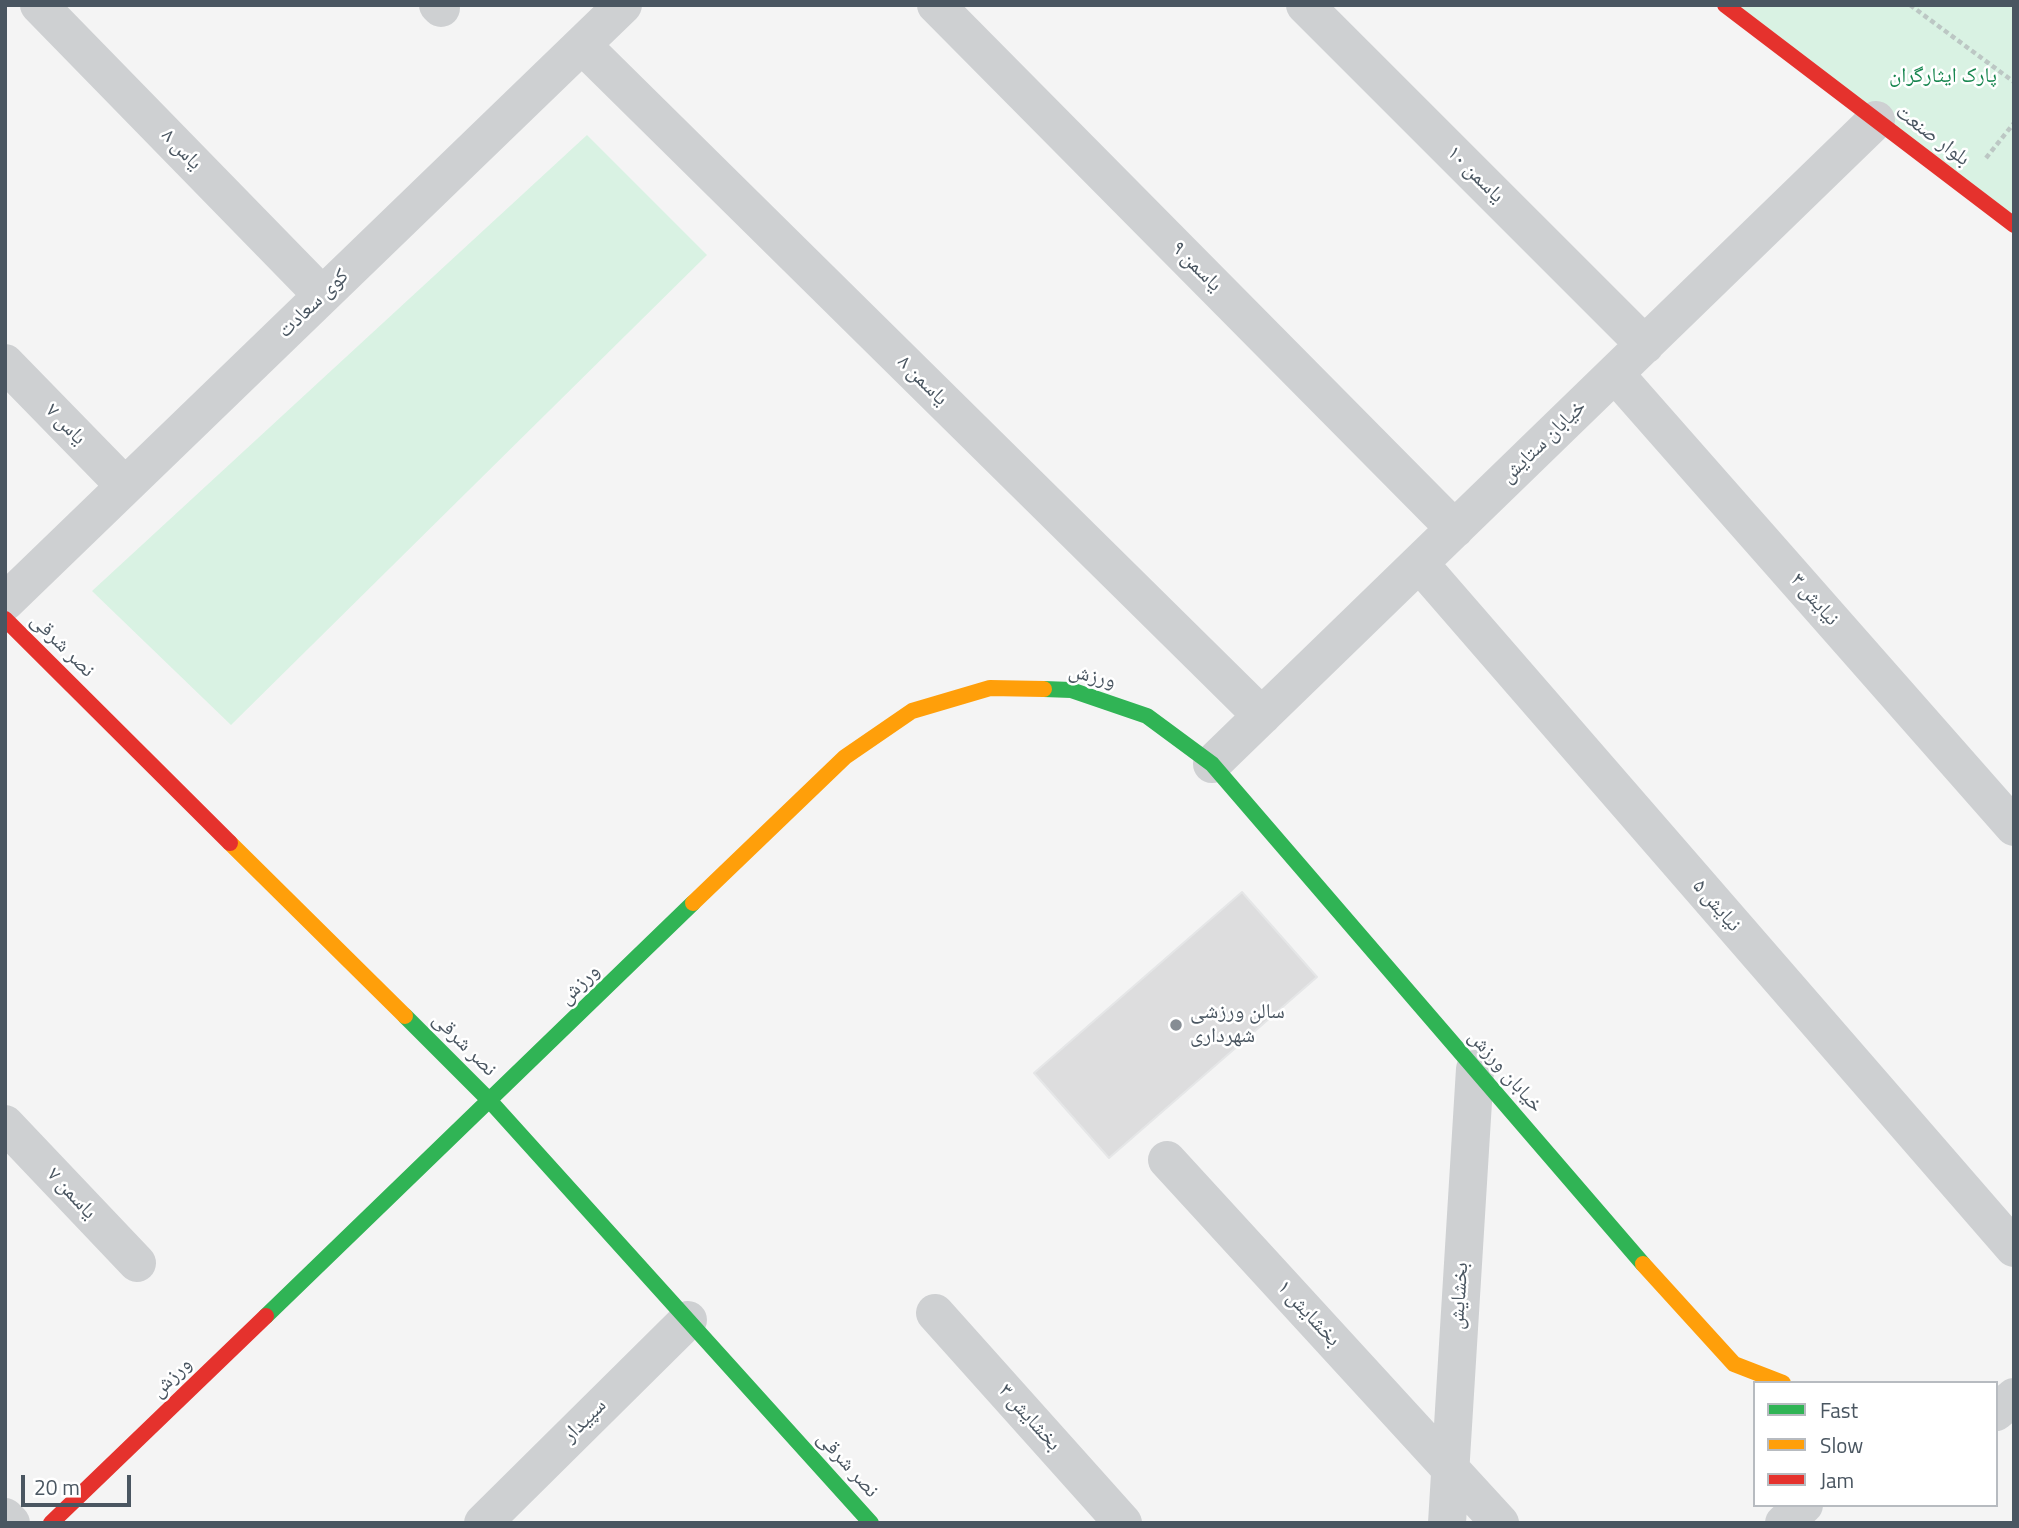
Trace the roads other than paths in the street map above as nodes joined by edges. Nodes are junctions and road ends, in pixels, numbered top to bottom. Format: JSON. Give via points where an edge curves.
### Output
{"nodes":[{"id":1,"x":40,"y":5,"type":"edge"},
{"id":2,"x":623,"y":5,"type":"edge"},
{"id":3,"x":936,"y":5,"type":"edge"},
{"id":4,"x":1305,"y":5,"type":"edge"},
{"id":5,"x":1725,"y":5,"type":"edge"},
{"id":6,"x":582,"y":45,"type":"junction"},
{"id":7,"x":1876,"y":120,"type":"junction"},
{"id":8,"x":2014,"y":225,"type":"edge"},
{"id":9,"x":322,"y":296,"type":"junction"},
{"id":10,"x":1645,"y":345,"type":"junction"},
{"id":11,"x":5,"y":363,"type":"edge"},
{"id":12,"x":1615,"y":374,"type":"junction"},
{"id":13,"x":125,"y":486,"type":"junction"},
{"id":14,"x":1455,"y":529,"type":"junction"},
{"id":15,"x":1419,"y":564,"type":"junction"},
{"id":16,"x":5,"y":602,"type":"edge"},
{"id":17,"x":5,"y":619,"type":"edge"},
{"id":18,"x":1262,"y":716,"type":"junction"},
{"id":19,"x":1212,"y":764,"type":"junction"},
{"id":20,"x":2014,"y":827,"type":"edge"},
{"id":21,"x":1475,"y":1069,"type":"junction"},
{"id":22,"x":490,"y":1101,"type":"junction"},
{"id":23,"x":5,"y":1124,"type":"edge"},
{"id":24,"x":1167,"y":1160,"type":"dead end"},
{"id":25,"x":2014,"y":1248,"type":"edge"},
{"id":26,"x":137,"y":1263,"type":"dead end"},
{"id":27,"x":934,"y":1313,"type":"dead end"},
{"id":28,"x":688,"y":1320,"type":"junction"},
{"id":29,"x":1778,"y":1381,"type":"edge"},
{"id":30,"x":2014,"y":1397,"type":"edge"},
{"id":31,"x":1998,"y":1410,"type":"edge"},
{"id":32,"x":1450,"y":1467,"type":"junction"},
{"id":33,"x":1802,"y":1507,"type":"edge"},
{"id":34,"x":5,"y":1517,"type":"edge"},
{"id":35,"x":11,"y":1523,"type":"edge"},
{"id":36,"x":51,"y":1523,"type":"edge"},
{"id":37,"x":483,"y":1523,"type":"edge"},
{"id":38,"x":871,"y":1523,"type":"edge"},
{"id":39,"x":1124,"y":1523,"type":"edge"},
{"id":40,"x":1447,"y":1523,"type":"edge"},
{"id":41,"x":1500,"y":1523,"type":"edge"},
{"id":42,"x":1784,"y":1523,"type":"edge"}],
"edges":[{"from":1,"to":9,"type":"street","name":"یاس ۸"},
{"from":2,"to":6,"type":"street","name":"کوی سعادت"},
{"from":3,"to":14,"type":"street","name":"یاسمن ۹"},
{"from":4,"to":10,"type":"street","name":"یاسمن ۱۰"},
{"from":5,"to":7,"type":"street","name":"بلوار صنعت"},
{"from":6,"to":9,"type":"street","name":"کوی سعادت"},
{"from":6,"to":18,"type":"street","name":"یاسمن ۸"},
{"from":7,"to":8,"type":"street","name":"بلوار صنعت"},
{"from":7,"to":10,"type":"street","name":"خیابان ستایش"},
{"from":9,"to":13,"type":"street","name":"کوی سعادت"},
{"from":10,"to":12,"type":"street","name":"خیابان ستایش"},
{"from":11,"to":13,"type":"street","name":"یاس ۷"},
{"from":12,"to":14,"type":"street","name":"خیابان ستایش"},
{"from":12,"to":20,"type":"street","name":"نیایش ۳"},
{"from":13,"to":16,"type":"street","name":"کوی سعادت"},
{"from":14,"to":15,"type":"street","name":"خیابان ستایش"},
{"from":15,"to":18,"type":"street","name":"خیابان ستایش"},
{"from":15,"to":25,"type":"street","name":"نیایش ۵"},
{"from":17,"to":22,"type":"street","name":"نصر شرقی"},
{"from":18,"to":19,"type":"street","name":"خیابان ستایش"},
{"from":19,"to":21,"type":"street","name":"خیابان ورزش"},
{"from":19,"to":22,"type":"street","name":"ورزش","via":[[1147,716],[1071,690],[990,688],[912,711],[845,757]]},
{"from":21,"to":29,"type":"street","name":"خیابان ورزش","via":[[1734,1364]]},
{"from":21,"to":32,"type":"street","name":"بخشایش"},
{"from":22,"to":28,"type":"street","name":"نصر شرقی"},
{"from":22,"to":36,"type":"street","name":"ورزش"},
{"from":23,"to":26,"type":"street","name":"یاسمن ۷"},
{"from":24,"to":32,"type":"street","name":"بخشایش ۱"},
{"from":27,"to":39,"type":"street","name":"بخشایش ۳"},
{"from":28,"to":37,"type":"street","name":"سپیدار"},
{"from":28,"to":38,"type":"street","name":"نصر شرقی"},
{"from":30,"to":31,"type":"street"},
{"from":32,"to":40,"type":"street","name":"بخشایش"},
{"from":32,"to":41,"type":"street","name":"بخشایش ۱"},
{"from":33,"to":42,"type":"street"},
{"from":34,"to":35,"type":"street"}]}
